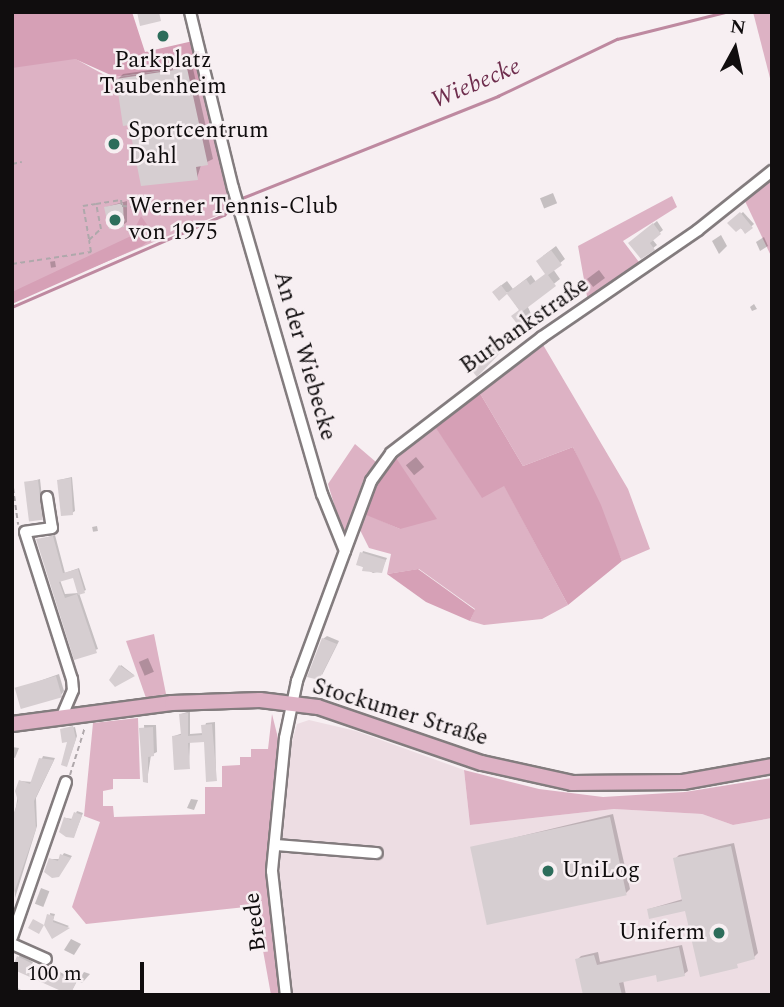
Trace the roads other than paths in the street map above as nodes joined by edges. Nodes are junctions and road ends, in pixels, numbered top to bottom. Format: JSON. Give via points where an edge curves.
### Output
{"nodes":[{"id":1,"x":190,"y":12,"type":"edge"},
{"id":2,"x":772,"y":171,"type":"edge"},
{"id":3,"x":47,"y":497,"type":"dead end"},
{"id":4,"x":345,"y":551,"type":"junction"},
{"id":5,"x":291,"y":703,"type":"junction"},
{"id":6,"x":61,"y":718,"type":"junction"},
{"id":7,"x":12,"y":724,"type":"edge"},
{"id":8,"x":772,"y":765,"type":"edge"},
{"id":9,"x":66,"y":782,"type":"road end"},
{"id":10,"x":275,"y":845,"type":"junction"},
{"id":11,"x":377,"y":853,"type":"dead end"},
{"id":12,"x":12,"y":937,"type":"edge"},
{"id":13,"x":12,"y":944,"type":"edge"},
{"id":14,"x":46,"y":959,"type":"dead end"},
{"id":15,"x":286,"y":995,"type":"edge"}],
"edges":[{"from":1,"to":4,"type":"street","name":"An der Wiebecke","via":[[233,188],[321,494]]},
{"from":2,"to":4,"type":"street","name":"Burbankstraße","via":[[698,230],[541,337],[391,453],[371,481]]},
{"from":3,"to":6,"type":"street","via":[[51,528],[22,533],[72,679],[73,690]]},
{"from":4,"to":5,"type":"street"},
{"from":5,"to":6,"type":"main road","name":"Stockumer Straße","via":[[209,700]]},
{"from":5,"to":8,"type":"main road","name":"Stockumer Straße","via":[[351,716],[507,770],[572,783],[684,782]]},
{"from":5,"to":10,"type":"street","name":"Brede"},
{"from":6,"to":7,"type":"main road","name":"Stockumer Straße"},
{"from":9,"to":12,"type":"street"},
{"from":10,"to":11,"type":"street"},
{"from":10,"to":15,"type":"street","name":"Brede","via":[[273,897]]},
{"from":13,"to":14,"type":"street"}]}
